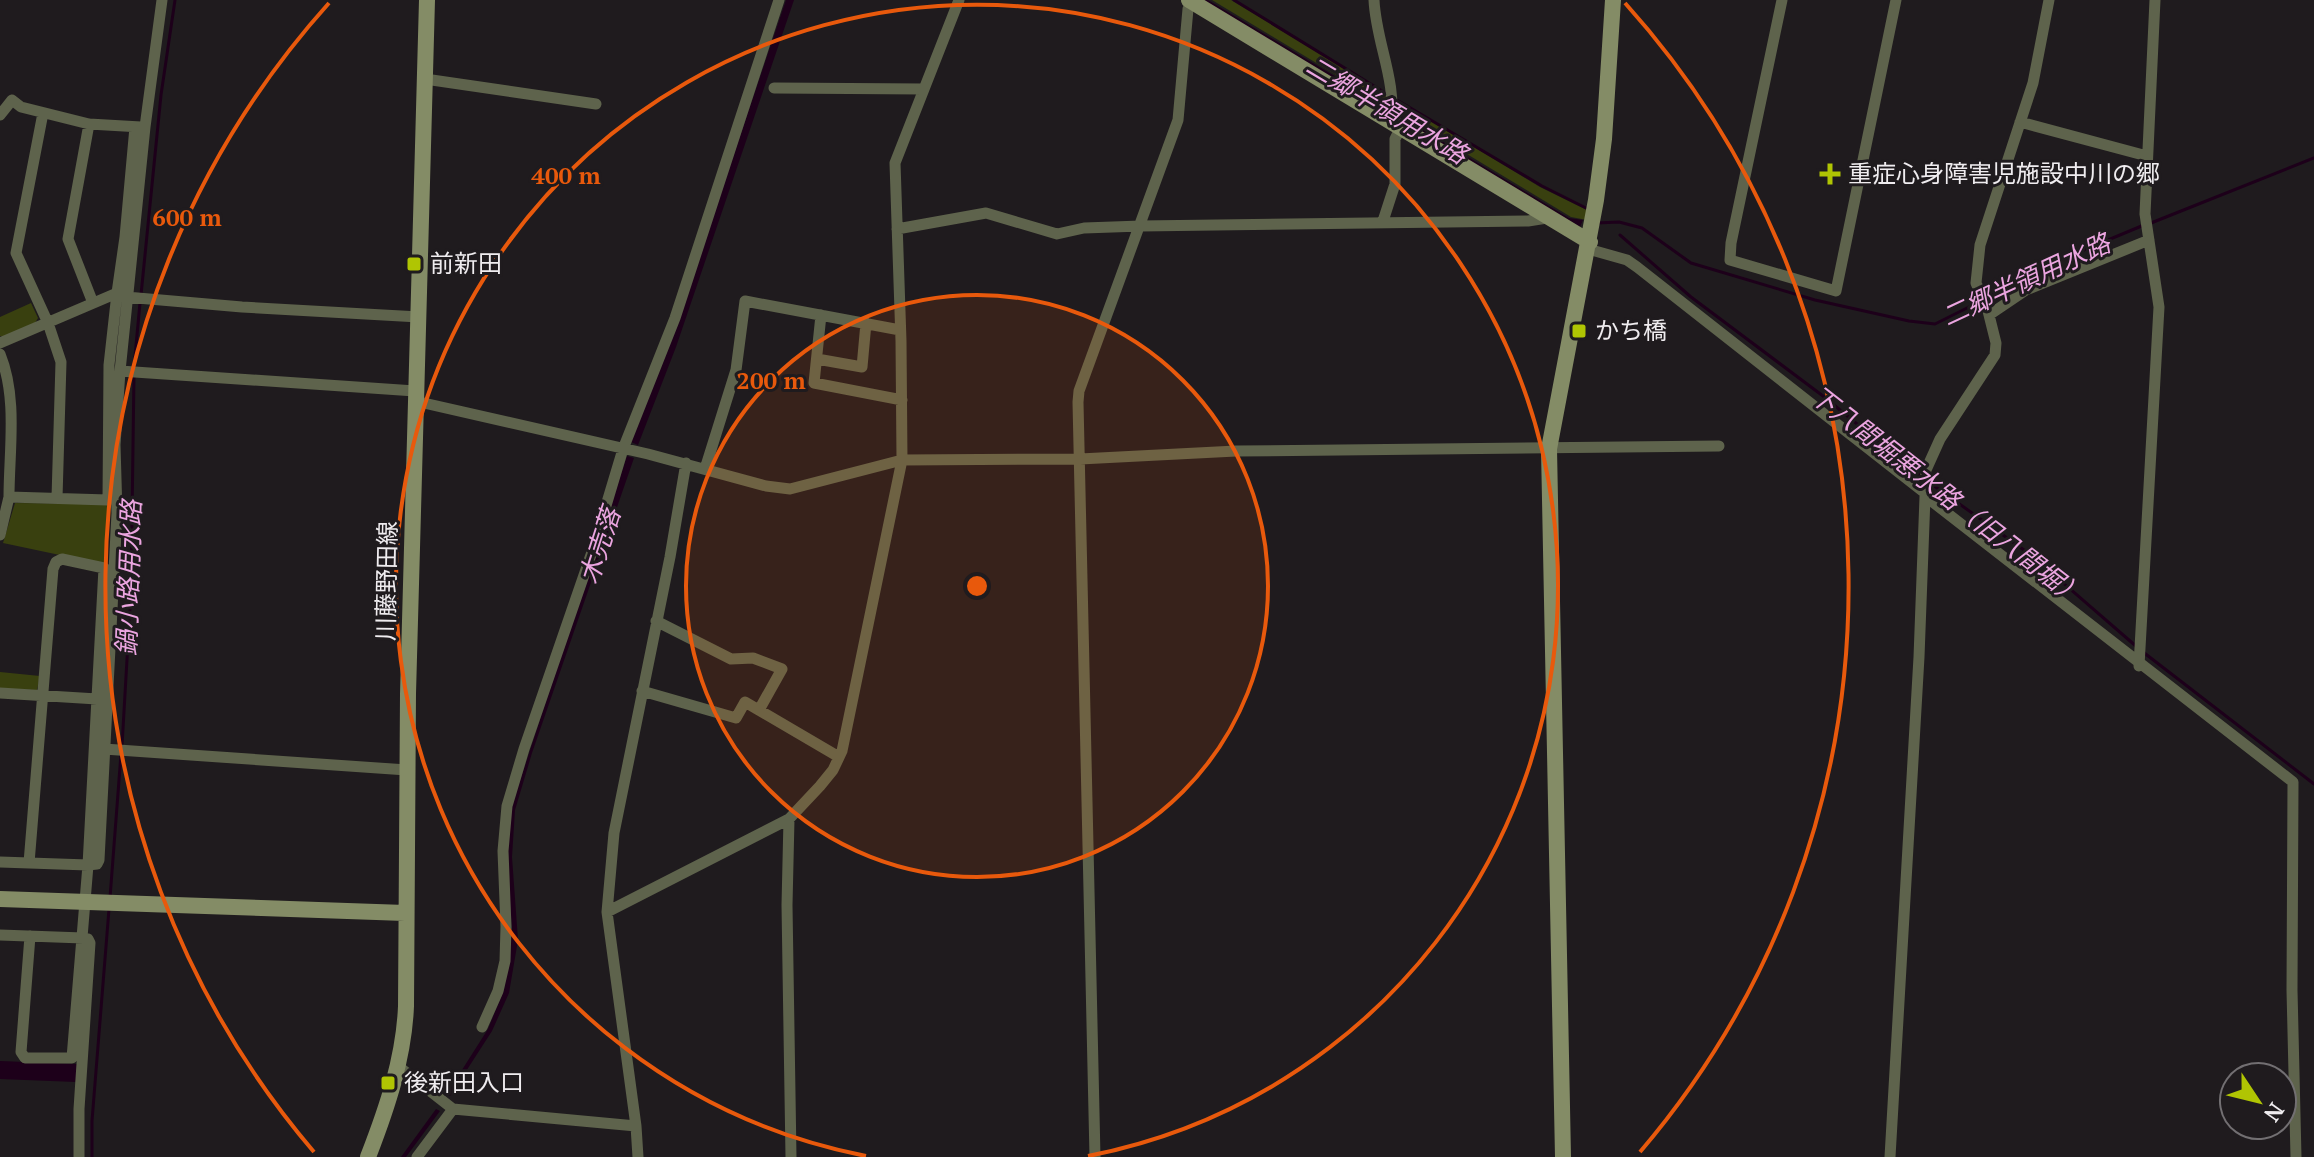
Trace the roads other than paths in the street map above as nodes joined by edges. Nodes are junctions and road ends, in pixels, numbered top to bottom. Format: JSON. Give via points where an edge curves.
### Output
{"nodes":[{"id":1,"x":162,"y":0,"type":"edge"},
{"id":2,"x":427,"y":0,"type":"edge"},
{"id":3,"x":779,"y":0,"type":"edge"},
{"id":4,"x":959,"y":0,"type":"edge"},
{"id":5,"x":1374,"y":0,"type":"edge"},
{"id":6,"x":1613,"y":0,"type":"edge"},
{"id":7,"x":1782,"y":0,"type":"edge"},
{"id":8,"x":1896,"y":0,"type":"edge"},
{"id":9,"x":2049,"y":0,"type":"edge"},
{"id":10,"x":2155,"y":0,"type":"edge"},
{"id":11,"x":1190,"y":1,"type":"edge"},
{"id":12,"x":425,"y":79,"type":"junction"},
{"id":13,"x":774,"y":88,"type":"dead end"},
{"id":14,"x":924,"y":89,"type":"junction"},
{"id":15,"x":596,"y":104,"type":"dead end"},
{"id":16,"x":43,"y":113,"type":"junction"},
{"id":17,"x":0,"y":115,"type":"edge"},
{"id":18,"x":1394,"y":117,"type":"junction"},
{"id":19,"x":2020,"y":122,"type":"junction"},
{"id":20,"x":89,"y":124,"type":"junction"},
{"id":21,"x":140,"y":127,"type":"junction"},
{"id":22,"x":2147,"y":156,"type":"junction"},
{"id":23,"x":1547,"y":218,"type":"junction"},
{"id":24,"x":1383,"y":221,"type":"junction"},
{"id":25,"x":1141,"y":226,"type":"junction"},
{"id":26,"x":897,"y":229,"type":"junction"},
{"id":27,"x":1590,"y":240,"type":"junction"},
{"id":28,"x":2149,"y":240,"type":"junction"},
{"id":29,"x":122,"y":295,"type":"junction"},
{"id":30,"x":93,"y":303,"type":"junction"},
{"id":31,"x":1989,"y":313,"type":"junction"},
{"id":32,"x":821,"y":315,"type":"junction"},
{"id":33,"x":419,"y":317,"type":"junction"},
{"id":34,"x":48,"y":323,"type":"junction"},
{"id":35,"x":866,"y":323,"type":"junction"},
{"id":36,"x":900,"y":330,"type":"junction"},
{"id":37,"x":0,"y":343,"type":"edge"},
{"id":38,"x":0,"y":354,"type":"edge"},
{"id":39,"x":817,"y":359,"type":"junction"},
{"id":40,"x":130,"y":372,"type":"junction"},
{"id":41,"x":415,"y":396,"type":"junction"},
{"id":42,"x":902,"y":400,"type":"junction"},
{"id":43,"x":1719,"y":446,"type":"dead end"},
{"id":44,"x":623,"y":449,"type":"junction"},
{"id":45,"x":1549,"y":449,"type":"junction"},
{"id":46,"x":1080,"y":459,"type":"junction"},
{"id":47,"x":902,"y":460,"type":"junction"},
{"id":48,"x":686,"y":463,"type":"junction"},
{"id":49,"x":705,"y":469,"type":"junction"},
{"id":50,"x":1925,"y":493,"type":"junction"},
{"id":51,"x":9,"y":497,"type":"junction"},
{"id":52,"x":57,"y":498,"type":"junction"},
{"id":53,"x":0,"y":535,"type":"edge"},
{"id":54,"x":656,"y":621,"type":"junction"},
{"id":55,"x":2139,"y":665,"type":"junction"},
{"id":56,"x":642,"y":691,"type":"junction"},
{"id":57,"x":0,"y":693,"type":"edge"},
{"id":58,"x":42,"y":696,"type":"junction"},
{"id":59,"x":97,"y":699,"type":"junction"},
{"id":60,"x":759,"y":710,"type":"junction"},
{"id":61,"x":104,"y":749,"type":"junction"},
{"id":62,"x":839,"y":757,"type":"junction"},
{"id":63,"x":407,"y":770,"type":"junction"},
{"id":64,"x":789,"y":819,"type":"junction"},
{"id":65,"x":0,"y":862,"type":"edge"},
{"id":66,"x":29,"y":863,"type":"junction"},
{"id":67,"x":88,"y":865,"type":"junction"},
{"id":68,"x":0,"y":899,"type":"edge"},
{"id":69,"x":86,"y":901,"type":"junction"},
{"id":70,"x":607,"y":912,"type":"junction"},
{"id":71,"x":405,"y":913,"type":"junction"},
{"id":72,"x":0,"y":935,"type":"edge"},
{"id":73,"x":30,"y":936,"type":"junction"},
{"id":74,"x":83,"y":938,"type":"junction"},
{"id":75,"x":482,"y":1027,"type":"dead end"},
{"id":76,"x":398,"y":1066,"type":"junction"},
{"id":77,"x":453,"y":1109,"type":"junction"},
{"id":78,"x":636,"y":1126,"type":"junction"},
{"id":79,"x":79,"y":1157,"type":"edge"},
{"id":80,"x":368,"y":1157,"type":"edge"},
{"id":81,"x":417,"y":1157,"type":"edge"},
{"id":82,"x":638,"y":1157,"type":"edge"},
{"id":83,"x":791,"y":1157,"type":"edge"},
{"id":84,"x":1095,"y":1157,"type":"edge"},
{"id":85,"x":1563,"y":1157,"type":"edge"},
{"id":86,"x":1890,"y":1157,"type":"edge"},
{"id":87,"x":2296,"y":1157,"type":"edge"}],
"edges":[{"from":1,"to":21,"type":"street"},
{"from":2,"to":12,"type":"street","name":"川藤野田線"},
{"from":3,"to":44,"type":"street","via":[[675,318]]},
{"from":4,"to":14,"type":"street"},
{"from":5,"to":18,"type":"street"},
{"from":6,"to":27,"type":"street","via":[[1604,139]]},
{"from":7,"to":8,"type":"street","via":[[1730,260],[1836,291]]},
{"from":9,"to":19,"type":"street"},
{"from":10,"to":22,"type":"street"},
{"from":11,"to":18,"type":"street"},
{"from":11,"to":25,"type":"street","via":[[1178,120]]},
{"from":12,"to":15,"type":"street"},
{"from":12,"to":33,"type":"street","name":"川藤野田線"},
{"from":13,"to":14,"type":"street"},
{"from":14,"to":26,"type":"street","via":[[895,163]]},
{"from":16,"to":17,"type":"street","via":[[12,100]]},
{"from":16,"to":20,"type":"street"},
{"from":16,"to":34,"type":"street","via":[[16,253]]},
{"from":18,"to":23,"type":"street"},
{"from":18,"to":24,"type":"street","via":[[1395,184]]},
{"from":19,"to":22,"type":"street"},
{"from":19,"to":31,"type":"street","via":[[1982,232],[1976,283]]},
{"from":20,"to":21,"type":"street"},
{"from":20,"to":30,"type":"street","via":[[68,239]]},
{"from":21,"to":29,"type":"street"},
{"from":22,"to":28,"type":"street"},
{"from":23,"to":24,"type":"street"},
{"from":23,"to":27,"type":"street"},
{"from":24,"to":25,"type":"street"},
{"from":25,"to":26,"type":"street","via":[[1057,234],[986,213]]},
{"from":25,"to":46,"type":"street","via":[[1079,391]]},
{"from":26,"to":36,"type":"street"},
{"from":27,"to":45,"type":"street"},
{"from":27,"to":50,"type":"street","via":[[1637,267]]},
{"from":28,"to":31,"type":"street","via":[[2026,290]]},
{"from":28,"to":55,"type":"street","via":[[2159,307]]},
{"from":29,"to":30,"type":"street"},
{"from":29,"to":33,"type":"street"},
{"from":29,"to":40,"type":"street"},
{"from":29,"to":52,"type":"street","via":[[109,365],[108,500]]},
{"from":30,"to":34,"type":"street"},
{"from":31,"to":50,"type":"street","via":[[1995,355],[1940,439],[1926,470]]},
{"from":32,"to":35,"type":"street"},
{"from":32,"to":39,"type":"street"},
{"from":32,"to":49,"type":"street","via":[[745,301],[736,370]]},
{"from":33,"to":41,"type":"street","name":"川藤野田線"},
{"from":34,"to":37,"type":"street"},
{"from":34,"to":52,"type":"street","via":[[61,362]]},
{"from":35,"to":36,"type":"street"},
{"from":35,"to":39,"type":"street","via":[[862,367]]},
{"from":36,"to":42,"type":"street"},
{"from":38,"to":51,"type":"street","via":[[10,399]]},
{"from":39,"to":42,"type":"street","via":[[814,383]]},
{"from":40,"to":41,"type":"street"},
{"from":40,"to":61,"type":"street","via":[[115,445],[117,513]]},
{"from":41,"to":44,"type":"street"},
{"from":41,"to":63,"type":"street","name":"川藤野田線"},
{"from":42,"to":47,"type":"street"},
{"from":43,"to":45,"type":"street"},
{"from":44,"to":48,"type":"street"},
{"from":44,"to":75,"type":"street","via":[[507,806],[505,961]]},
{"from":45,"to":46,"type":"street","via":[[1236,451]]},
{"from":45,"to":85,"type":"street"},
{"from":46,"to":47,"type":"street"},
{"from":46,"to":84,"type":"street"},
{"from":47,"to":49,"type":"street","via":[[790,489]]},
{"from":47,"to":62,"type":"street"},
{"from":48,"to":49,"type":"street"},
{"from":48,"to":54,"type":"street"},
{"from":50,"to":55,"type":"street"},
{"from":50,"to":86,"type":"street"},
{"from":51,"to":52,"type":"street"},
{"from":51,"to":53,"type":"street"},
{"from":54,"to":56,"type":"street"},
{"from":54,"to":60,"type":"street","via":[[731,659],[753,658],[782,669]]},
{"from":55,"to":87,"type":"street","via":[[2293,782]]},
{"from":56,"to":60,"type":"street","via":[[736,718],[745,702]]},
{"from":56,"to":70,"type":"street","via":[[614,833]]},
{"from":57,"to":58,"type":"street"},
{"from":58,"to":59,"type":"street"},
{"from":58,"to":59,"type":"street","via":[[53,569],[62,559],[104,568]]},
{"from":58,"to":66,"type":"street"},
{"from":59,"to":67,"type":"street"},
{"from":60,"to":62,"type":"street"},
{"from":61,"to":63,"type":"street"},
{"from":61,"to":67,"type":"street","via":[[99,860]]},
{"from":62,"to":64,"type":"street"},
{"from":63,"to":71,"type":"street","name":"川藤野田線"},
{"from":64,"to":70,"type":"street"},
{"from":64,"to":83,"type":"street"},
{"from":65,"to":66,"type":"street"},
{"from":66,"to":67,"type":"street"},
{"from":67,"to":69,"type":"street"},
{"from":68,"to":69,"type":"street"},
{"from":69,"to":71,"type":"street"},
{"from":69,"to":74,"type":"street"},
{"from":70,"to":78,"type":"street"},
{"from":71,"to":76,"type":"street","name":"川藤野田線","via":[[406,1015]]},
{"from":72,"to":73,"type":"street"},
{"from":73,"to":74,"type":"street"},
{"from":73,"to":74,"type":"street","via":[[21,1052],[25,1058],[72,1058]]},
{"from":74,"to":79,"type":"street","via":[[88,939],[91,954]]},
{"from":76,"to":77,"type":"street"},
{"from":76,"to":80,"type":"street","name":"川藤野田線"},
{"from":77,"to":78,"type":"street"},
{"from":77,"to":81,"type":"street"},
{"from":78,"to":82,"type":"street"}]}
